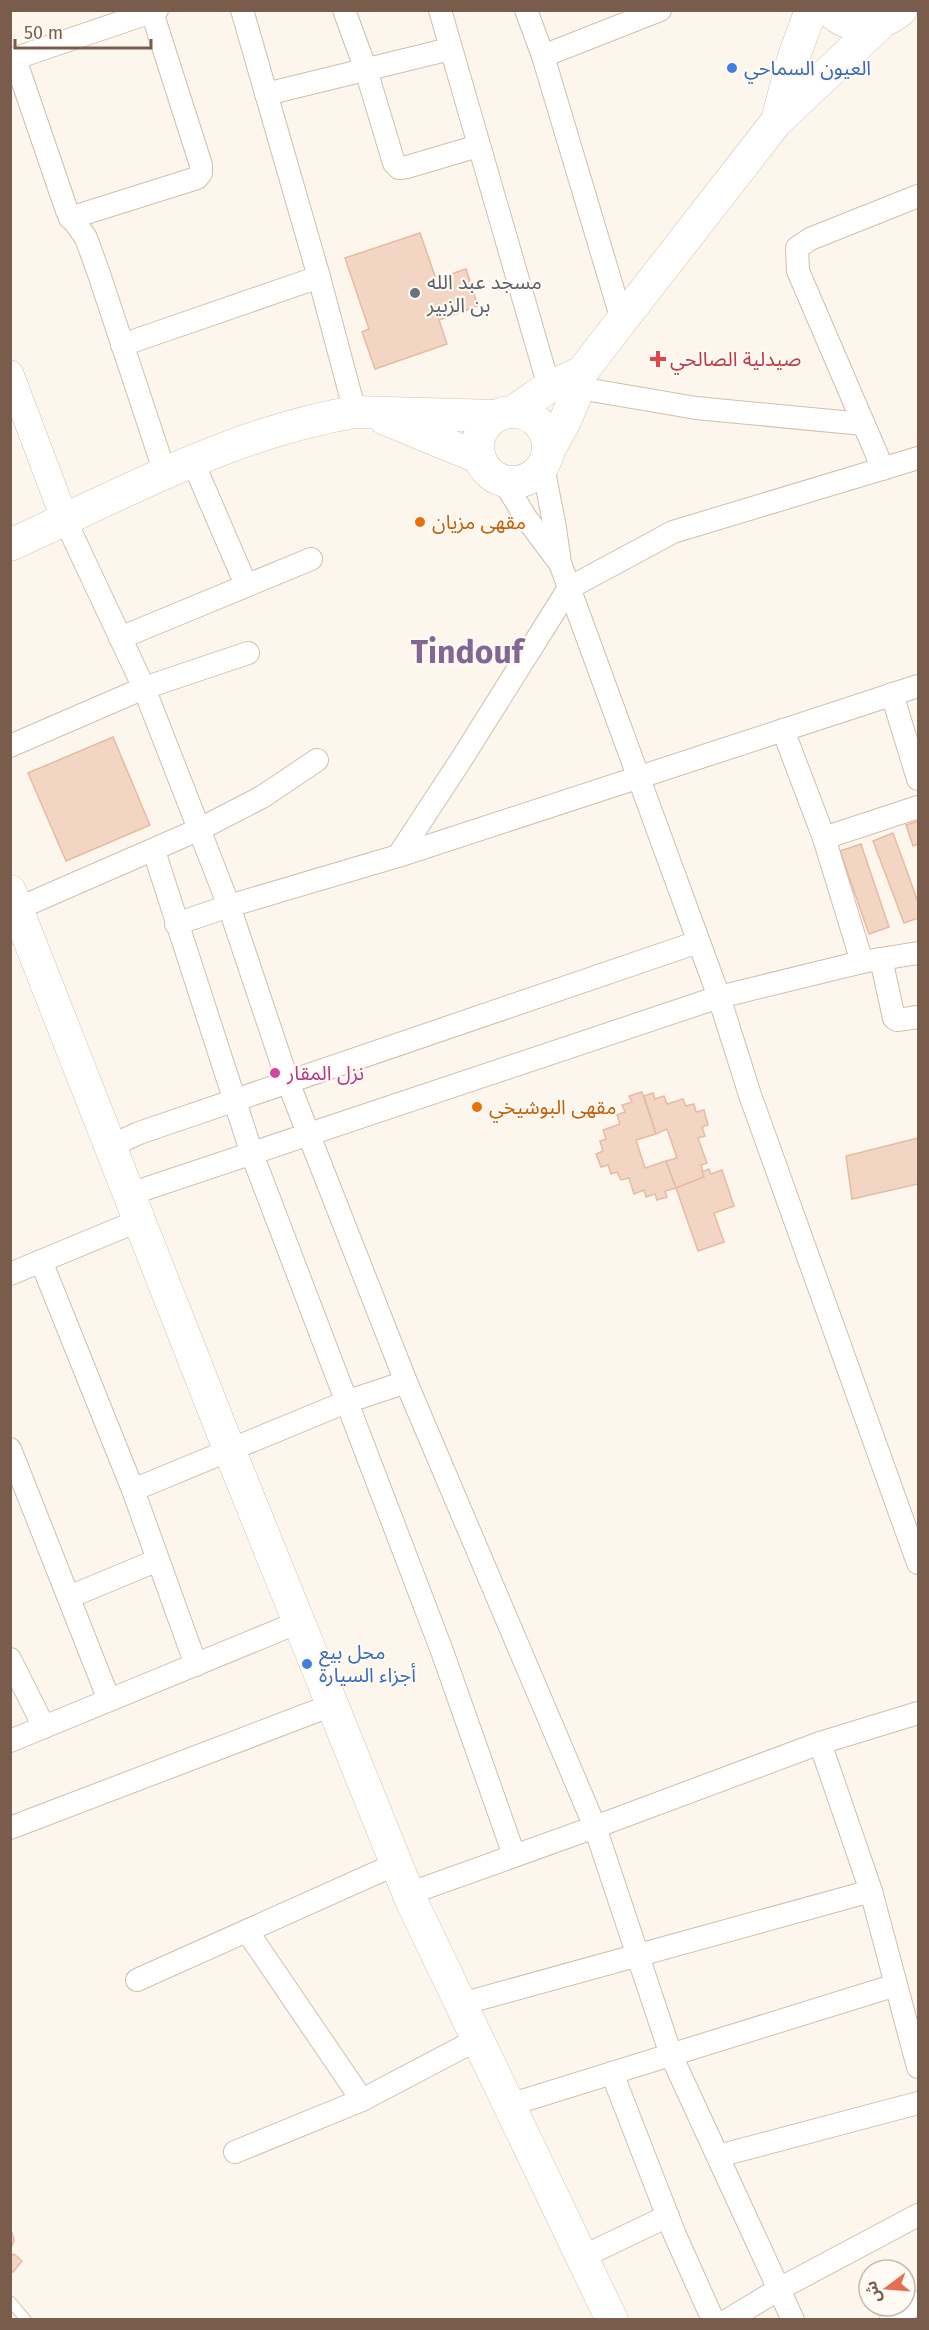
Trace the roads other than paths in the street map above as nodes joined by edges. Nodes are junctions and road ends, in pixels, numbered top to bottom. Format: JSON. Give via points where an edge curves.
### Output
{"nodes":[{"id":1,"x":242,"y":10,"type":"edge"},
{"id":2,"x":344,"y":10,"type":"edge"},
{"id":3,"x":440,"y":10,"type":"edge"},
{"id":4,"x":526,"y":10,"type":"edge"},
{"id":5,"x":660,"y":10,"type":"edge"},
{"id":6,"x":811,"y":10,"type":"edge"},
{"id":7,"x":829,"y":10,"type":"edge"},
{"id":8,"x":154,"y":11,"type":"edge"},
{"id":9,"x":890,"y":18,"type":"edge"},
{"id":10,"x":918,"y":25,"type":"edge"},
{"id":11,"x":450,"y":49,"type":"junction"},
{"id":12,"x":543,"y":56,"type":"junction"},
{"id":13,"x":13,"y":59,"type":"edge"},
{"id":14,"x":366,"y":70,"type":"junction"},
{"id":15,"x":266,"y":94,"type":"junction"},
{"id":16,"x":777,"y":121,"type":"junction"},
{"id":17,"x":478,"y":146,"type":"junction"},
{"id":18,"x":918,"y":196,"type":"edge"},
{"id":19,"x":70,"y":218,"type":"junction"},
{"id":20,"x":319,"y":277,"type":"junction"},
{"id":21,"x":622,"y":320,"type":"junction"},
{"id":22,"x":122,"y":345,"type":"junction"},
{"id":23,"x":10,"y":374,"type":"edge"},
{"id":24,"x":570,"y":382,"type":"junction"},
{"id":25,"x":15,"y":401,"type":"edge"},
{"id":26,"x":361,"y":412,"type":"junction"},
{"id":27,"x":505,"y":414,"type":"junction"},
{"id":28,"x":863,"y":424,"type":"junction"},
{"id":29,"x":480,"y":458,"type":"junction"},
{"id":30,"x":546,"y":458,"type":"junction"},
{"id":31,"x":918,"y":458,"type":"edge"},
{"id":32,"x":179,"y":467,"type":"junction"},
{"id":33,"x":883,"y":469,"type":"junction"},
{"id":34,"x":503,"y":480,"type":"junction"},
{"id":35,"x":65,"y":520,"type":"junction"},
{"id":36,"x":10,"y":545,"type":"edge"},
{"id":37,"x":311,"y":559,"type":"dead end"},
{"id":38,"x":560,"y":563,"type":"junction"},
{"id":39,"x":246,"y":585,"type":"junction"},
{"id":40,"x":569,"y":588,"type":"junction"},
{"id":41,"x":120,"y":638,"type":"junction"},
{"id":42,"x":248,"y":653,"type":"dead end"},
{"id":43,"x":918,"y":686,"type":"edge"},
{"id":44,"x":144,"y":688,"type":"junction"},
{"id":45,"x":892,"y":694,"type":"junction"},
{"id":46,"x":783,"y":730,"type":"junction"},
{"id":47,"x":10,"y":746,"type":"edge"},
{"id":48,"x":317,"y":760,"type":"dead end"},
{"id":49,"x":637,"y":777,"type":"junction"},
{"id":50,"x":918,"y":779,"type":"edge"},
{"id":51,"x":918,"y":807,"type":"edge"},
{"id":52,"x":200,"y":829,"type":"junction"},
{"id":53,"x":824,"y":837,"type":"junction"},
{"id":54,"x":154,"y":851,"type":"junction"},
{"id":55,"x":398,"y":856,"type":"junction"},
{"id":56,"x":13,"y":904,"type":"edge"},
{"id":57,"x":229,"y":906,"type":"junction"},
{"id":58,"x":176,"y":924,"type":"junction"},
{"id":59,"x":698,"y":942,"type":"junction"},
{"id":60,"x":918,"y":953,"type":"edge"},
{"id":61,"x":871,"y":961,"type":"junction"},
{"id":62,"x":719,"y":997,"type":"junction"},
{"id":63,"x":918,"y":1017,"type":"edge"},
{"id":64,"x":288,"y":1082,"type":"junction"},
{"id":65,"x":234,"y":1102,"type":"junction"},
{"id":66,"x":309,"y":1135,"type":"junction"},
{"id":67,"x":111,"y":1146,"type":"junction"},
{"id":68,"x":252,"y":1154,"type":"junction"},
{"id":69,"x":135,"y":1207,"type":"junction"},
{"id":70,"x":41,"y":1261,"type":"junction"},
{"id":71,"x":10,"y":1274,"type":"edge"},
{"id":72,"x":406,"y":1382,"type":"junction"},
{"id":73,"x":346,"y":1402,"type":"junction"},
{"id":74,"x":10,"y":1449,"type":"edge"},
{"id":75,"x":229,"y":1449,"type":"junction"},
{"id":76,"x":133,"y":1490,"type":"junction"},
{"id":77,"x":158,"y":1560,"type":"junction"},
{"id":78,"x":918,"y":1563,"type":"edge"},
{"id":79,"x":69,"y":1597,"type":"junction"},
{"id":80,"x":299,"y":1622,"type":"junction"},
{"id":81,"x":10,"y":1659,"type":"edge"},
{"id":82,"x":196,"y":1665,"type":"junction"},
{"id":83,"x":109,"y":1700,"type":"junction"},
{"id":84,"x":332,"y":1705,"type":"junction"},
{"id":85,"x":918,"y":1713,"type":"edge"},
{"id":86,"x":44,"y":1727,"type":"junction"},
{"id":87,"x":10,"y":1741,"type":"edge"},
{"id":88,"x":820,"y":1743,"type":"junction"},
{"id":89,"x":595,"y":1827,"type":"junction"},
{"id":90,"x":10,"y":1828,"type":"edge"},
{"id":91,"x":514,"y":1854,"type":"junction"},
{"id":92,"x":396,"y":1864,"type":"junction"},
{"id":93,"x":871,"y":1891,"type":"junction"},
{"id":94,"x":408,"y":1894,"type":"junction"},
{"id":95,"x":247,"y":1931,"type":"junction"},
{"id":96,"x":638,"y":1954,"type":"junction"},
{"id":97,"x":138,"y":1980,"type":"dead end"},
{"id":98,"x":896,"y":1985,"type":"junction"},
{"id":99,"x":460,"y":2004,"type":"junction"},
{"id":100,"x":478,"y":2038,"type":"junction"},
{"id":101,"x":671,"y":2055,"type":"junction"},
{"id":102,"x":918,"y":2067,"type":"edge"},
{"id":103,"x":612,"y":2073,"type":"junction"},
{"id":104,"x":362,"y":2100,"type":"junction"},
{"id":105,"x":918,"y":2103,"type":"edge"},
{"id":106,"x":509,"y":2105,"type":"junction"},
{"id":107,"x":235,"y":2152,"type":"dead end"},
{"id":108,"x":718,"y":2156,"type":"junction"},
{"id":109,"x":918,"y":2215,"type":"edge"},
{"id":110,"x":668,"y":2217,"type":"junction"},
{"id":111,"x":582,"y":2257,"type":"junction"},
{"id":112,"x":780,"y":2289,"type":"junction"},
{"id":113,"x":10,"y":2301,"type":"edge"},
{"id":114,"x":918,"y":2302,"type":"edge"},
{"id":115,"x":26,"y":2319,"type":"edge"},
{"id":116,"x":612,"y":2319,"type":"edge"},
{"id":117,"x":712,"y":2319,"type":"edge"},
{"id":118,"x":728,"y":2319,"type":"edge"},
{"id":119,"x":793,"y":2319,"type":"edge"},
{"id":120,"x":891,"y":2319,"type":"edge"}],
"edges":[{"from":1,"to":15,"type":"street"},
{"from":2,"to":14,"type":"street"},
{"from":3,"to":11,"type":"street"},
{"from":4,"to":12,"type":"street"},
{"from":5,"to":12,"type":"street"},
{"from":6,"to":16,"type":"main road"},
{"from":7,"to":9,"type":"main road","via":[[858,26]]},
{"from":8,"to":13,"type":"street"},
{"from":8,"to":19,"type":"street","via":[[201,174]]},
{"from":9,"to":10,"type":"main road"},
{"from":9,"to":16,"type":"main road"},
{"from":11,"to":14,"type":"street"},
{"from":11,"to":17,"type":"street"},
{"from":12,"to":21,"type":"street"},
{"from":13,"to":19,"type":"street"},
{"from":14,"to":15,"type":"street"},
{"from":14,"to":17,"type":"street","via":[[394,164],[399,168]]},
{"from":15,"to":20,"type":"street"},
{"from":16,"to":21,"type":"main road"},
{"from":17,"to":24,"type":"street"},
{"from":18,"to":28,"type":"street","via":[[810,239],[797,248],[798,271]]},
{"from":19,"to":22,"type":"street","via":[[86,238]]},
{"from":20,"to":22,"type":"street"},
{"from":20,"to":26,"type":"street"},
{"from":21,"to":24,"type":"main road"},
{"from":22,"to":32,"type":"street"},
{"from":23,"to":25,"type":"street"},
{"from":24,"to":27,"type":"main road"},
{"from":24,"to":28,"type":"street","via":[[696,408]]},
{"from":24,"to":30,"type":"main road","via":[[564,423]]},
{"from":25,"to":35,"type":"street"},
{"from":26,"to":27,"type":"main road"},
{"from":26,"to":29,"type":"main road"},
{"from":26,"to":32,"type":"main road","via":[[333,415],[250,439]]},
{"from":27,"to":29,"type":"main road","via":[[483,430],[479,439]]},
{"from":27,"to":30,"type":"main road","via":[[525,414],[535,419],[548,438]]},
{"from":28,"to":33,"type":"street"},
{"from":29,"to":34,"type":"main road","via":[[493,476]]},
{"from":30,"to":34,"type":"main road","via":[[536,475],[514,482]]},
{"from":30,"to":38,"type":"street"},
{"from":31,"to":33,"type":"street"},
{"from":32,"to":35,"type":"main road"},
{"from":32,"to":39,"type":"street"},
{"from":33,"to":40,"type":"street","via":[[673,532]]},
{"from":34,"to":38,"type":"street"},
{"from":35,"to":36,"type":"main road"},
{"from":35,"to":41,"type":"street"},
{"from":37,"to":39,"type":"street"},
{"from":38,"to":40,"type":"street"},
{"from":39,"to":41,"type":"street"},
{"from":40,"to":49,"type":"street"},
{"from":40,"to":55,"type":"street"},
{"from":41,"to":44,"type":"street"},
{"from":42,"to":44,"type":"street"},
{"from":43,"to":45,"type":"street"},
{"from":44,"to":47,"type":"street"},
{"from":44,"to":52,"type":"street"},
{"from":45,"to":46,"type":"street"},
{"from":45,"to":50,"type":"street"},
{"from":46,"to":49,"type":"street"},
{"from":46,"to":53,"type":"street"},
{"from":48,"to":52,"type":"street","via":[[262,796]]},
{"from":49,"to":55,"type":"street"},
{"from":49,"to":59,"type":"street"},
{"from":51,"to":53,"type":"street"},
{"from":52,"to":54,"type":"street"},
{"from":52,"to":57,"type":"street"},
{"from":53,"to":61,"type":"street"},
{"from":54,"to":56,"type":"street"},
{"from":54,"to":58,"type":"street"},
{"from":55,"to":57,"type":"street"},
{"from":56,"to":67,"type":"main road"},
{"from":57,"to":58,"type":"street"},
{"from":57,"to":64,"type":"street"},
{"from":58,"to":65,"type":"street"},
{"from":59,"to":62,"type":"street"},
{"from":59,"to":64,"type":"street"},
{"from":60,"to":61,"type":"street"},
{"from":61,"to":62,"type":"street"},
{"from":61,"to":63,"type":"street","via":[[894,1018]]},
{"from":62,"to":66,"type":"street"},
{"from":62,"to":78,"type":"street","via":[[754,1106]]},
{"from":64,"to":65,"type":"street"},
{"from":64,"to":66,"type":"street"},
{"from":65,"to":67,"type":"street"},
{"from":65,"to":68,"type":"street"},
{"from":66,"to":68,"type":"street"},
{"from":66,"to":72,"type":"street"},
{"from":67,"to":69,"type":"main road"},
{"from":68,"to":69,"type":"street"},
{"from":68,"to":73,"type":"street"},
{"from":69,"to":70,"type":"street"},
{"from":69,"to":75,"type":"main road"},
{"from":70,"to":71,"type":"street"},
{"from":70,"to":76,"type":"street"},
{"from":72,"to":73,"type":"street"},
{"from":72,"to":89,"type":"street"},
{"from":73,"to":75,"type":"street"},
{"from":73,"to":91,"type":"street","via":[[442,1651]]},
{"from":74,"to":79,"type":"street"},
{"from":75,"to":76,"type":"street"},
{"from":75,"to":80,"type":"main road"},
{"from":76,"to":77,"type":"street"},
{"from":77,"to":79,"type":"street"},
{"from":77,"to":82,"type":"street"},
{"from":79,"to":83,"type":"street"},
{"from":80,"to":82,"type":"street"},
{"from":80,"to":84,"type":"main road"},
{"from":81,"to":86,"type":"street"},
{"from":82,"to":83,"type":"street"},
{"from":83,"to":86,"type":"street"},
{"from":84,"to":90,"type":"street"},
{"from":84,"to":92,"type":"main road"},
{"from":85,"to":88,"type":"street"},
{"from":86,"to":87,"type":"street"},
{"from":88,"to":89,"type":"street"},
{"from":88,"to":93,"type":"street"},
{"from":89,"to":91,"type":"street"},
{"from":89,"to":96,"type":"street"},
{"from":91,"to":94,"type":"street"},
{"from":92,"to":94,"type":"main road"},
{"from":92,"to":95,"type":"street"},
{"from":93,"to":96,"type":"street"},
{"from":93,"to":98,"type":"street"},
{"from":94,"to":99,"type":"main road"},
{"from":95,"to":97,"type":"street"},
{"from":95,"to":104,"type":"street"},
{"from":96,"to":99,"type":"street"},
{"from":96,"to":101,"type":"street"},
{"from":98,"to":101,"type":"street"},
{"from":98,"to":102,"type":"street"},
{"from":99,"to":100,"type":"main road"},
{"from":100,"to":104,"type":"street"},
{"from":100,"to":106,"type":"main road"},
{"from":101,"to":103,"type":"street"},
{"from":101,"to":108,"type":"street"},
{"from":103,"to":106,"type":"street"},
{"from":103,"to":110,"type":"street"},
{"from":104,"to":107,"type":"street"},
{"from":105,"to":108,"type":"street"},
{"from":106,"to":111,"type":"main road"},
{"from":108,"to":112,"type":"street"},
{"from":109,"to":112,"type":"street"},
{"from":110,"to":111,"type":"street"},
{"from":110,"to":117,"type":"street"},
{"from":111,"to":116,"type":"main road"},
{"from":112,"to":118,"type":"street"},
{"from":112,"to":119,"type":"street"},
{"from":113,"to":115,"type":"lane"},
{"from":114,"to":120,"type":"street"}]}
